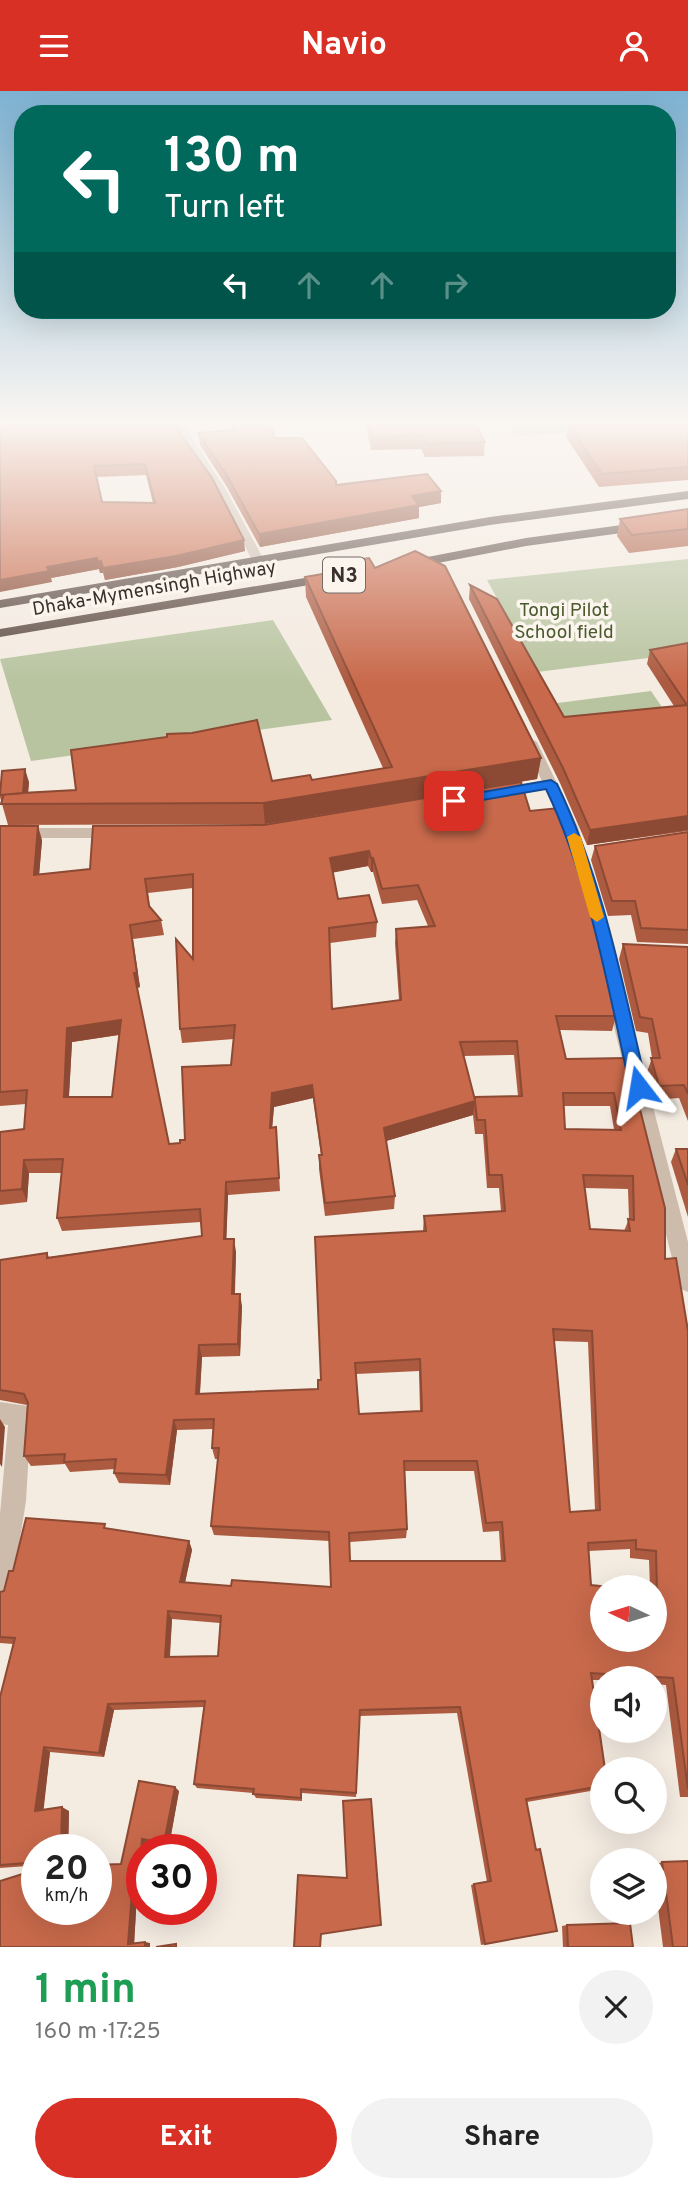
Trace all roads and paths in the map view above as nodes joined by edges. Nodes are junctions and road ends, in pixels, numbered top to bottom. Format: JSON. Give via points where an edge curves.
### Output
{"nodes":[{"id":1,"x":231,"y":510,"type":"edge"},
{"id":2,"x":559,"y":510,"type":"edge"},
{"id":3,"x":688,"y":520,"type":"edge"},
{"id":4,"x":258,"y":560,"type":"junction"},
{"id":5,"x":440,"y":560,"type":"junction"},
{"id":6,"x":398,"y":567,"type":"edge"},
{"id":7,"x":344,"y":575,"type":"edge"},
{"id":8,"x":449,"y":579,"type":"edge"},
{"id":9,"x":0,"y":604,"type":"edge"},
{"id":10,"x":0,"y":633,"type":"edge"},
{"id":11,"x":524,"y":728,"type":"edge"},
{"id":12,"x":551,"y":784,"type":"junction"},
{"id":13,"x":485,"y":796,"type":"edge"},
{"id":14,"x":126,"y":832,"type":"edge"},
{"id":15,"x":0,"y":833,"type":"edge"},
{"id":16,"x":688,"y":1282,"type":"edge"},
{"id":17,"x":0,"y":1413,"type":"edge"},
{"id":18,"x":0,"y":1589,"type":"edge"}],
"edges":[{"from":1,"to":4,"type":"street"},
{"from":2,"to":4,"type":"highway","name":"Dhaka-Mymensingh Highway","number":"N3"},
{"from":3,"to":5,"type":"highway","number":"N3"},
{"from":4,"to":9,"type":"highway","name":"Dhaka-Mymensingh Highway","number":"N3"},
{"from":5,"to":6,"type":"highway","number":"N3"},
{"from":5,"to":8,"type":"street"},
{"from":7,"to":10,"type":"highway","name":"Dhaka-Mymensingh Highway","number":"N3"},
{"from":11,"to":12,"type":"street"},
{"from":12,"to":13,"type":"street"},
{"from":12,"to":16,"type":"street","via":[[586,853],[613,951],[615,995]]},
{"from":14,"to":15,"type":"street"},
{"from":17,"to":18,"type":"street","via":[[20,1414],[14,1501]]}]}
